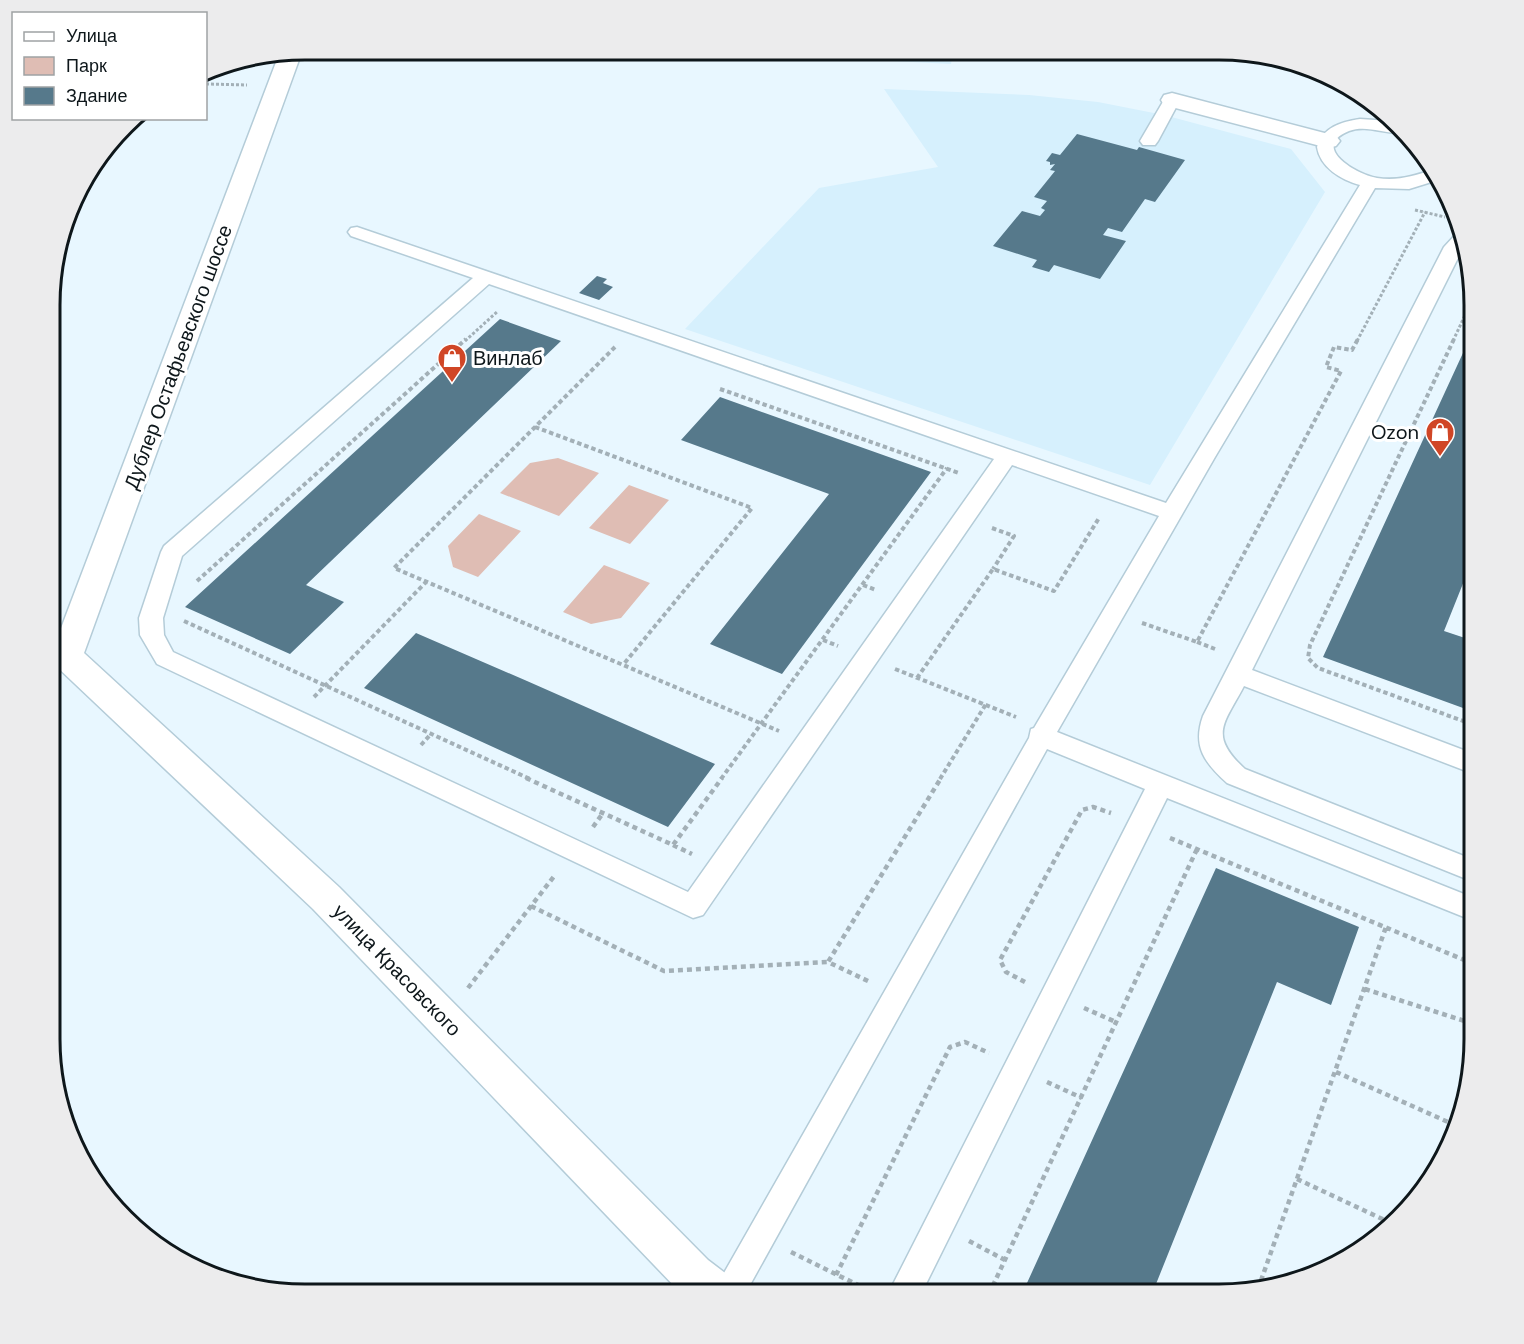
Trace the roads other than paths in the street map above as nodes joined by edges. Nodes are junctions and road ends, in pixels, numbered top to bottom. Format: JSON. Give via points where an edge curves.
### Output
{"nodes":[{"id":1,"x":287,"y":61,"type":"edge"},
{"id":2,"x":1172,"y":100,"type":"joint"},
{"id":3,"x":1386,"y":126,"type":"edge"},
{"id":4,"x":1149,"y":141,"type":"dead end"},
{"id":5,"x":1328,"y":141,"type":"junction"},
{"id":6,"x":1429,"y":179,"type":"edge"},
{"id":7,"x":1370,"y":182,"type":"junction"},
{"id":8,"x":357,"y":232,"type":"dead end"},
{"id":9,"x":1455,"y":238,"type":"edge"},
{"id":10,"x":486,"y":277,"type":"junction"},
{"id":11,"x":1007,"y":456,"type":"junction"},
{"id":12,"x":1170,"y":512,"type":"junction"},
{"id":13,"x":67,"y":656,"type":"joint"},
{"id":14,"x":1238,"y":674,"type":"junction"},
{"id":15,"x":1033,"y":728,"type":"junction"},
{"id":16,"x":1464,"y":760,"type":"edge"},
{"id":17,"x":1160,"y":785,"type":"junction"},
{"id":18,"x":1464,"y":867,"type":"edge"},
{"id":19,"x":1464,"y":906,"type":"edge"},
{"id":20,"x":704,"y":1284,"type":"edge"},
{"id":21,"x":733,"y":1284,"type":"edge"},
{"id":22,"x":909,"y":1284,"type":"edge"}],
"edges":[{"from":1,"to":13,"type":"street","name":"Дублер Остафьевского шоссе"},
{"from":2,"to":4,"type":"lane"},
{"from":2,"to":5,"type":"street"},
{"from":3,"to":5,"type":"lane","via":[[1366,124],[1339,129]]},
{"from":5,"to":7,"type":"lane","via":[[1326,151],[1330,160]]},
{"from":6,"to":7,"type":"lane","via":[[1405,185]]},
{"from":7,"to":12,"type":"lane"},
{"from":8,"to":10,"type":"lane"},
{"from":9,"to":14,"type":"lane"},
{"from":10,"to":11,"type":"lane"},
{"from":10,"to":11,"type":"lane","via":[[172,552],[151,618],[152,635],[165,658],[693,907]]},
{"from":11,"to":12,"type":"lane"},
{"from":12,"to":15,"type":"lane"},
{"from":13,"to":20,"type":"street","name":"улица Красовского","via":[[326,898]]},
{"from":14,"to":16,"type":"lane"},
{"from":14,"to":18,"type":"lane","via":[[1209,734],[1211,749],[1219,762],[1236,776]]},
{"from":15,"to":17,"type":"lane"},
{"from":15,"to":21,"type":"lane"},
{"from":17,"to":19,"type":"lane"},
{"from":17,"to":22,"type":"lane"}]}
